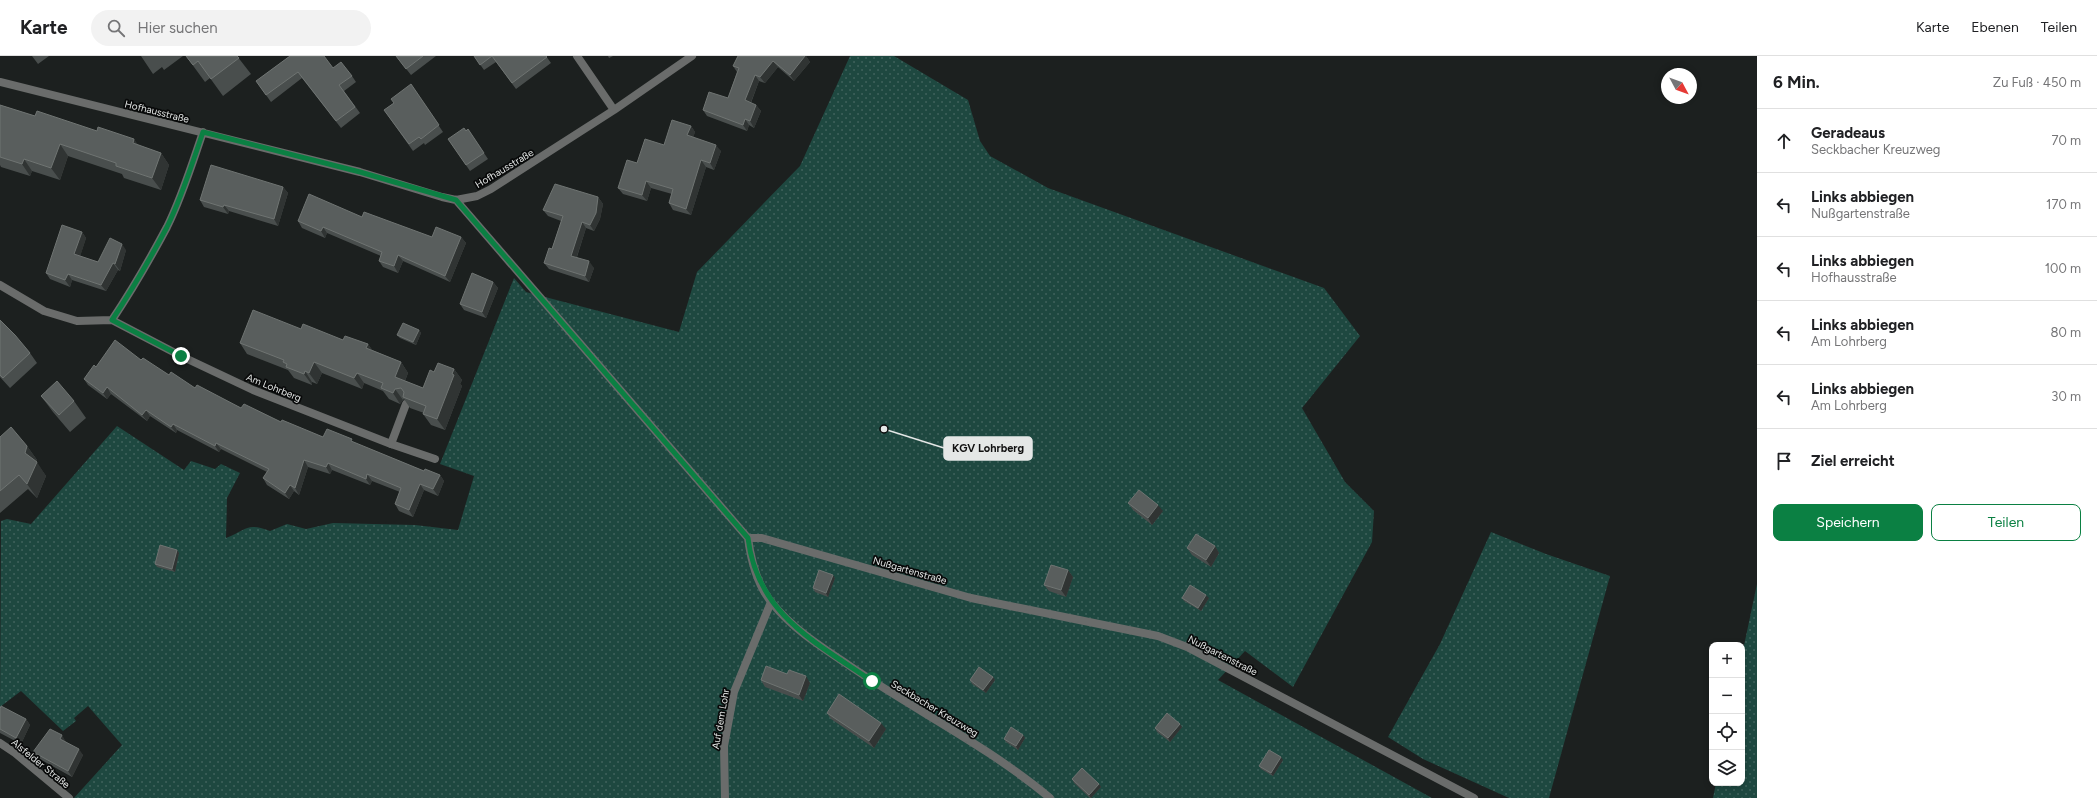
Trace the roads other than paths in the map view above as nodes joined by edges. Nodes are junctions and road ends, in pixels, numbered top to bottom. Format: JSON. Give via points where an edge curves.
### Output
{"nodes":[{"id":1,"x":577,"y":56,"type":"edge"},
{"id":2,"x":692,"y":56,"type":"edge"},
{"id":3,"x":0,"y":82,"type":"edge"},
{"id":4,"x":614,"y":110,"type":"junction"},
{"id":5,"x":203,"y":132,"type":"junction"},
{"id":6,"x":456,"y":200,"type":"junction"},
{"id":7,"x":0,"y":285,"type":"edge"},
{"id":8,"x":112,"y":320,"type":"junction"},
{"id":9,"x":406,"y":404,"type":"edge"},
{"id":10,"x":391,"y":444,"type":"junction"},
{"id":11,"x":435,"y":459,"type":"dead end"},
{"id":12,"x":748,"y":538,"type":"junction"},
{"id":13,"x":771,"y":602,"type":"junction"},
{"id":14,"x":0,"y":743,"type":"edge"},
{"id":15,"x":69,"y":798,"type":"edge"},
{"id":16,"x":725,"y":798,"type":"edge"},
{"id":17,"x":1050,"y":798,"type":"edge"},
{"id":18,"x":1474,"y":798,"type":"edge"}],
"edges":[{"from":1,"to":4,"type":"street"},
{"from":2,"to":4,"type":"street","name":"Hofhausstraße"},
{"from":3,"to":5,"type":"street","name":"Hofhausstraße"},
{"from":4,"to":6,"type":"street","name":"Hofhausstraße","via":[[491,189],[476,196]]},
{"from":5,"to":6,"type":"street","name":"Hofhausstraße","via":[[360,172]]},
{"from":5,"to":8,"type":"street","via":[[167,226],[128,297]]},
{"from":6,"to":12,"type":"street"},
{"from":7,"to":8,"type":"street","name":"Am Lohrberg","via":[[44,311],[77,321]]},
{"from":8,"to":10,"type":"street","name":"Am Lohrberg","via":[[253,390]]},
{"from":9,"to":10,"type":"street"},
{"from":10,"to":11,"type":"street","name":"Am Lohrberg"},
{"from":12,"to":13,"type":"street","name":"Seckbacher Kreuzweg","via":[[757,576]]},
{"from":12,"to":18,"type":"street","name":"Nußgartenstraße","via":[[762,538],[971,598],[1158,636],[1187,647]]},
{"from":13,"to":16,"type":"street","name":"Auf dem Lohr","via":[[734,692],[724,746]]},
{"from":13,"to":17,"type":"street","name":"Seckbacher Kreuzweg","via":[[802,634],[872,681],[978,746],[1030,781]]},
{"from":14,"to":15,"type":"street","name":"Alsfelder Straße","via":[[15,752]]}]}
